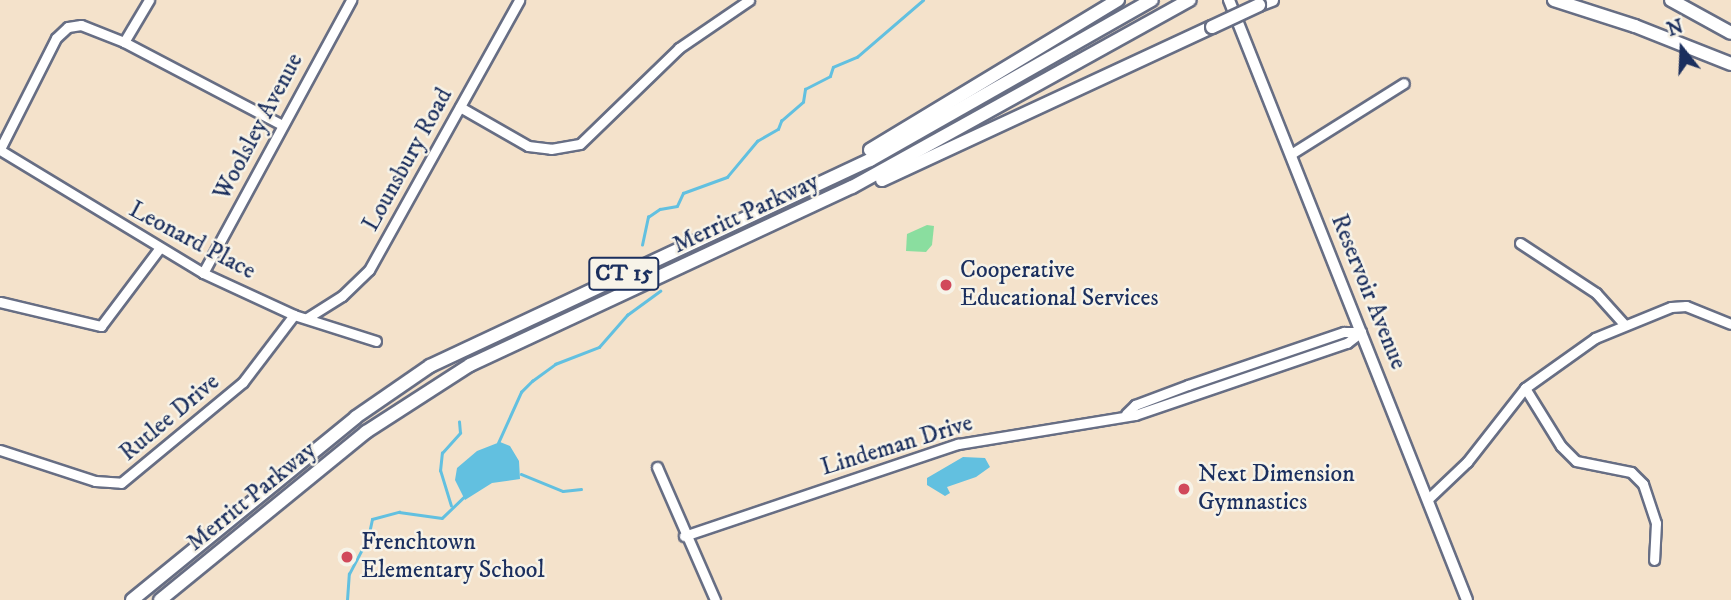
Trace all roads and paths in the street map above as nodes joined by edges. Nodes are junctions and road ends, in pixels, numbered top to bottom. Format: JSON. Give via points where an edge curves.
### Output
{"nodes":[{"id":1,"x":149,"y":0,"type":"edge"},
{"id":2,"x":351,"y":0,"type":"edge"},
{"id":3,"x":519,"y":0,"type":"edge"},
{"id":4,"x":749,"y":0,"type":"edge"},
{"id":5,"x":1118,"y":0,"type":"edge"},
{"id":6,"x":1152,"y":0,"type":"edge"},
{"id":7,"x":1189,"y":0,"type":"edge"},
{"id":8,"x":1229,"y":0,"type":"edge"},
{"id":9,"x":1272,"y":0,"type":"edge"},
{"id":10,"x":1554,"y":0,"type":"edge"},
{"id":11,"x":1671,"y":0,"type":"edge"},
{"id":12,"x":1731,"y":33,"type":"edge"},
{"id":13,"x":124,"y":42,"type":"junction"},
{"id":14,"x":1731,"y":64,"type":"edge"},
{"id":15,"x":1404,"y":83,"type":"dead end"},
{"id":16,"x":460,"y":107,"type":"junction"},
{"id":17,"x":280,"y":124,"type":"junction"},
{"id":18,"x":0,"y":149,"type":"edge"},
{"id":19,"x":1291,"y":154,"type":"junction"},
{"id":20,"x":781,"y":202,"type":"junction"},
{"id":21,"x":800,"y":212,"type":"junction"},
{"id":22,"x":1520,"y":243,"type":"dead end"},
{"id":23,"x":159,"y":249,"type":"junction"},
{"id":24,"x":203,"y":272,"type":"junction"},
{"id":25,"x":0,"y":302,"type":"edge"},
{"id":26,"x":294,"y":315,"type":"junction"},
{"id":27,"x":307,"y":318,"type":"junction"},
{"id":28,"x":1623,"y":324,"type":"junction"},
{"id":29,"x":1731,"y":324,"type":"edge"},
{"id":30,"x":1361,"y":332,"type":"junction"},
{"id":31,"x":376,"y":341,"type":"dead end"},
{"id":32,"x":1226,"y":372,"type":"junction"},
{"id":33,"x":1205,"y":379,"type":"junction"},
{"id":34,"x":1231,"y":383,"type":"junction"},
{"id":35,"x":1525,"y":387,"type":"junction"},
{"id":36,"x":1209,"y":391,"type":"junction"},
{"id":37,"x":1147,"y":400,"type":"junction"},
{"id":38,"x":1150,"y":410,"type":"junction"},
{"id":39,"x":1126,"y":414,"type":"junction"},
{"id":40,"x":0,"y":450,"type":"edge"},
{"id":41,"x":657,"y":467,"type":"dead end"},
{"id":42,"x":1428,"y":499,"type":"junction"},
{"id":43,"x":684,"y":536,"type":"junction"},
{"id":44,"x":1654,"y":561,"type":"dead end"},
{"id":45,"x":132,"y":600,"type":"edge"},
{"id":46,"x":160,"y":600,"type":"edge"},
{"id":47,"x":715,"y":600,"type":"edge"},
{"id":48,"x":1467,"y":600,"type":"edge"}],
"edges":[{"from":1,"to":13,"type":"street"},
{"from":2,"to":17,"type":"street","name":"Woolsley Avenue"},
{"from":3,"to":16,"type":"street","name":"Lounsbury Road"},
{"from":4,"to":16,"type":"street","via":[[680,48],[580,144],[551,149],[528,146]]},
{"from":5,"to":20,"type":"highway","via":[[927,118],[790,191]]},
{"from":6,"to":20,"type":"highway","name":"Merritt Parkway","number":"CT 15","via":[[924,132]]},
{"from":7,"to":21,"type":"highway","name":"Merritt Parkway","number":"CT 15","via":[[935,143]]},
{"from":8,"to":19,"type":"main road","name":"Reservoir Avenue"},
{"from":9,"to":21,"type":"highway","bridge":true,"via":[[824,207]]},
{"from":10,"to":14,"type":"highway"},
{"from":11,"to":12,"type":"highway"},
{"from":13,"to":17,"type":"street"},
{"from":13,"to":18,"type":"street","via":[[81,25],[68,27],[56,38]]},
{"from":15,"to":19,"type":"street"},
{"from":16,"to":27,"type":"street","name":"Lounsbury Road","via":[[369,270]]},
{"from":17,"to":24,"type":"street","name":"Woolsley Avenue"},
{"from":18,"to":23,"type":"street","name":"Leonard Place"},
{"from":19,"to":30,"type":"main road","name":"Reservoir Avenue"},
{"from":20,"to":45,"type":"highway","name":"Merritt Parkway","number":"CT 15","via":[[430,366],[356,417]]},
{"from":21,"to":46,"type":"highway","name":"Merritt Parkway","number":"CT 15","via":[[492,354],[428,390],[366,432]]},
{"from":22,"to":28,"type":"street","via":[[1595,293]]},
{"from":23,"to":24,"type":"street","name":"Leonard Place"},
{"from":23,"to":25,"type":"street","via":[[101,326]]},
{"from":24,"to":26,"type":"street","name":"Leonard Place"},
{"from":26,"to":27,"type":"street","name":"Leonard Place"},
{"from":26,"to":40,"type":"street","name":"Rutlee Drive","via":[[243,382],[121,483],[95,481]]},
{"from":27,"to":31,"type":"street","name":"Leonard Place"},
{"from":28,"to":29,"type":"street","via":[[1686,306]]},
{"from":28,"to":35,"type":"street"},
{"from":30,"to":32,"type":"street","name":"Lindeman Drive","via":[[1344,332]]},
{"from":30,"to":34,"type":"street","name":"Lindeman Drive","via":[[1347,343]]},
{"from":30,"to":42,"type":"main road","name":"Reservoir Avenue"},
{"from":32,"to":33,"type":"street","name":"Lindeman Drive"},
{"from":32,"to":34,"type":"street"},
{"from":33,"to":36,"type":"street"},
{"from":33,"to":37,"type":"street","name":"Lindeman Drive"},
{"from":34,"to":36,"type":"street","name":"Lindeman Drive"},
{"from":35,"to":42,"type":"street","via":[[1467,462]]},
{"from":35,"to":44,"type":"street","via":[[1561,446],[1576,461],[1631,472],[1643,484],[1656,523]]},
{"from":36,"to":38,"type":"street","name":"Lindeman Drive"},
{"from":37,"to":38,"type":"street"},
{"from":37,"to":39,"type":"street","name":"Lindeman Drive"},
{"from":38,"to":39,"type":"street","name":"Lindeman Drive"},
{"from":39,"to":43,"type":"street","name":"Lindeman Drive","via":[[1060,430],[958,444]]},
{"from":41,"to":43,"type":"street"},
{"from":42,"to":48,"type":"main road","name":"Reservoir Avenue"},
{"from":43,"to":47,"type":"street"}]}
